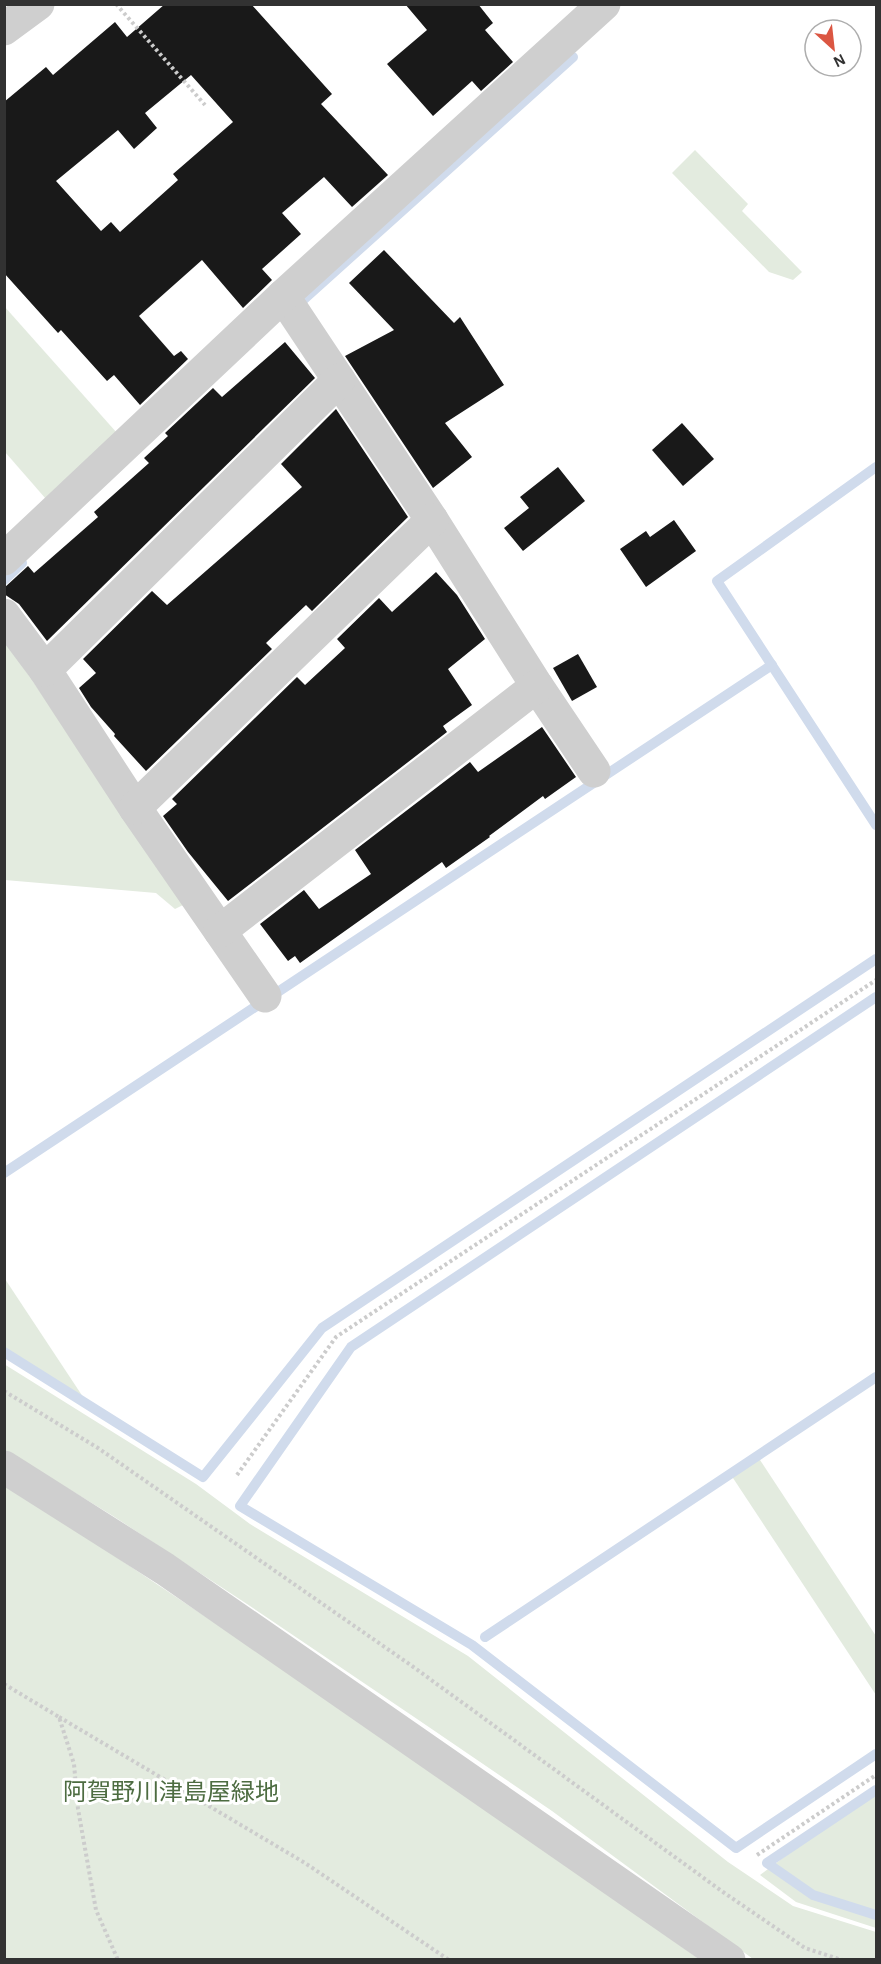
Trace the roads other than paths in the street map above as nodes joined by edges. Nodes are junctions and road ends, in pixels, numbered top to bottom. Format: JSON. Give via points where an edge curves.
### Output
{"nodes":[{"id":1,"x":38,"y":4,"type":"edge"},
{"id":2,"x":604,"y":4,"type":"edge"},
{"id":3,"x":4,"y":29,"type":"edge"},
{"id":4,"x":283,"y":296,"type":"junction"},
{"id":5,"x":339,"y":380,"type":"junction"},
{"id":6,"x":432,"y":520,"type":"junction"},
{"id":7,"x":4,"y":559,"type":"edge"},
{"id":8,"x":4,"y":615,"type":"edge"},
{"id":9,"x":45,"y":670,"type":"junction"},
{"id":10,"x":537,"y":686,"type":"junction"},
{"id":11,"x":594,"y":771,"type":"dead end"},
{"id":12,"x":135,"y":808,"type":"junction"},
{"id":13,"x":220,"y":931,"type":"junction"},
{"id":14,"x":265,"y":996,"type":"dead end"},
{"id":15,"x":4,"y":1467,"type":"edge"},
{"id":16,"x":729,"y":1959,"type":"edge"}],
"edges":[{"from":1,"to":3,"type":"street"},
{"from":2,"to":4,"type":"street"},
{"from":4,"to":5,"type":"street"},
{"from":4,"to":7,"type":"street"},
{"from":5,"to":6,"type":"street"},
{"from":5,"to":9,"type":"street"},
{"from":6,"to":10,"type":"street"},
{"from":6,"to":12,"type":"street"},
{"from":8,"to":9,"type":"street"},
{"from":9,"to":12,"type":"street"},
{"from":10,"to":11,"type":"street"},
{"from":10,"to":13,"type":"street"},
{"from":12,"to":13,"type":"street"},
{"from":13,"to":14,"type":"street"},
{"from":15,"to":16,"type":"street","via":[[165,1569]]}]}
